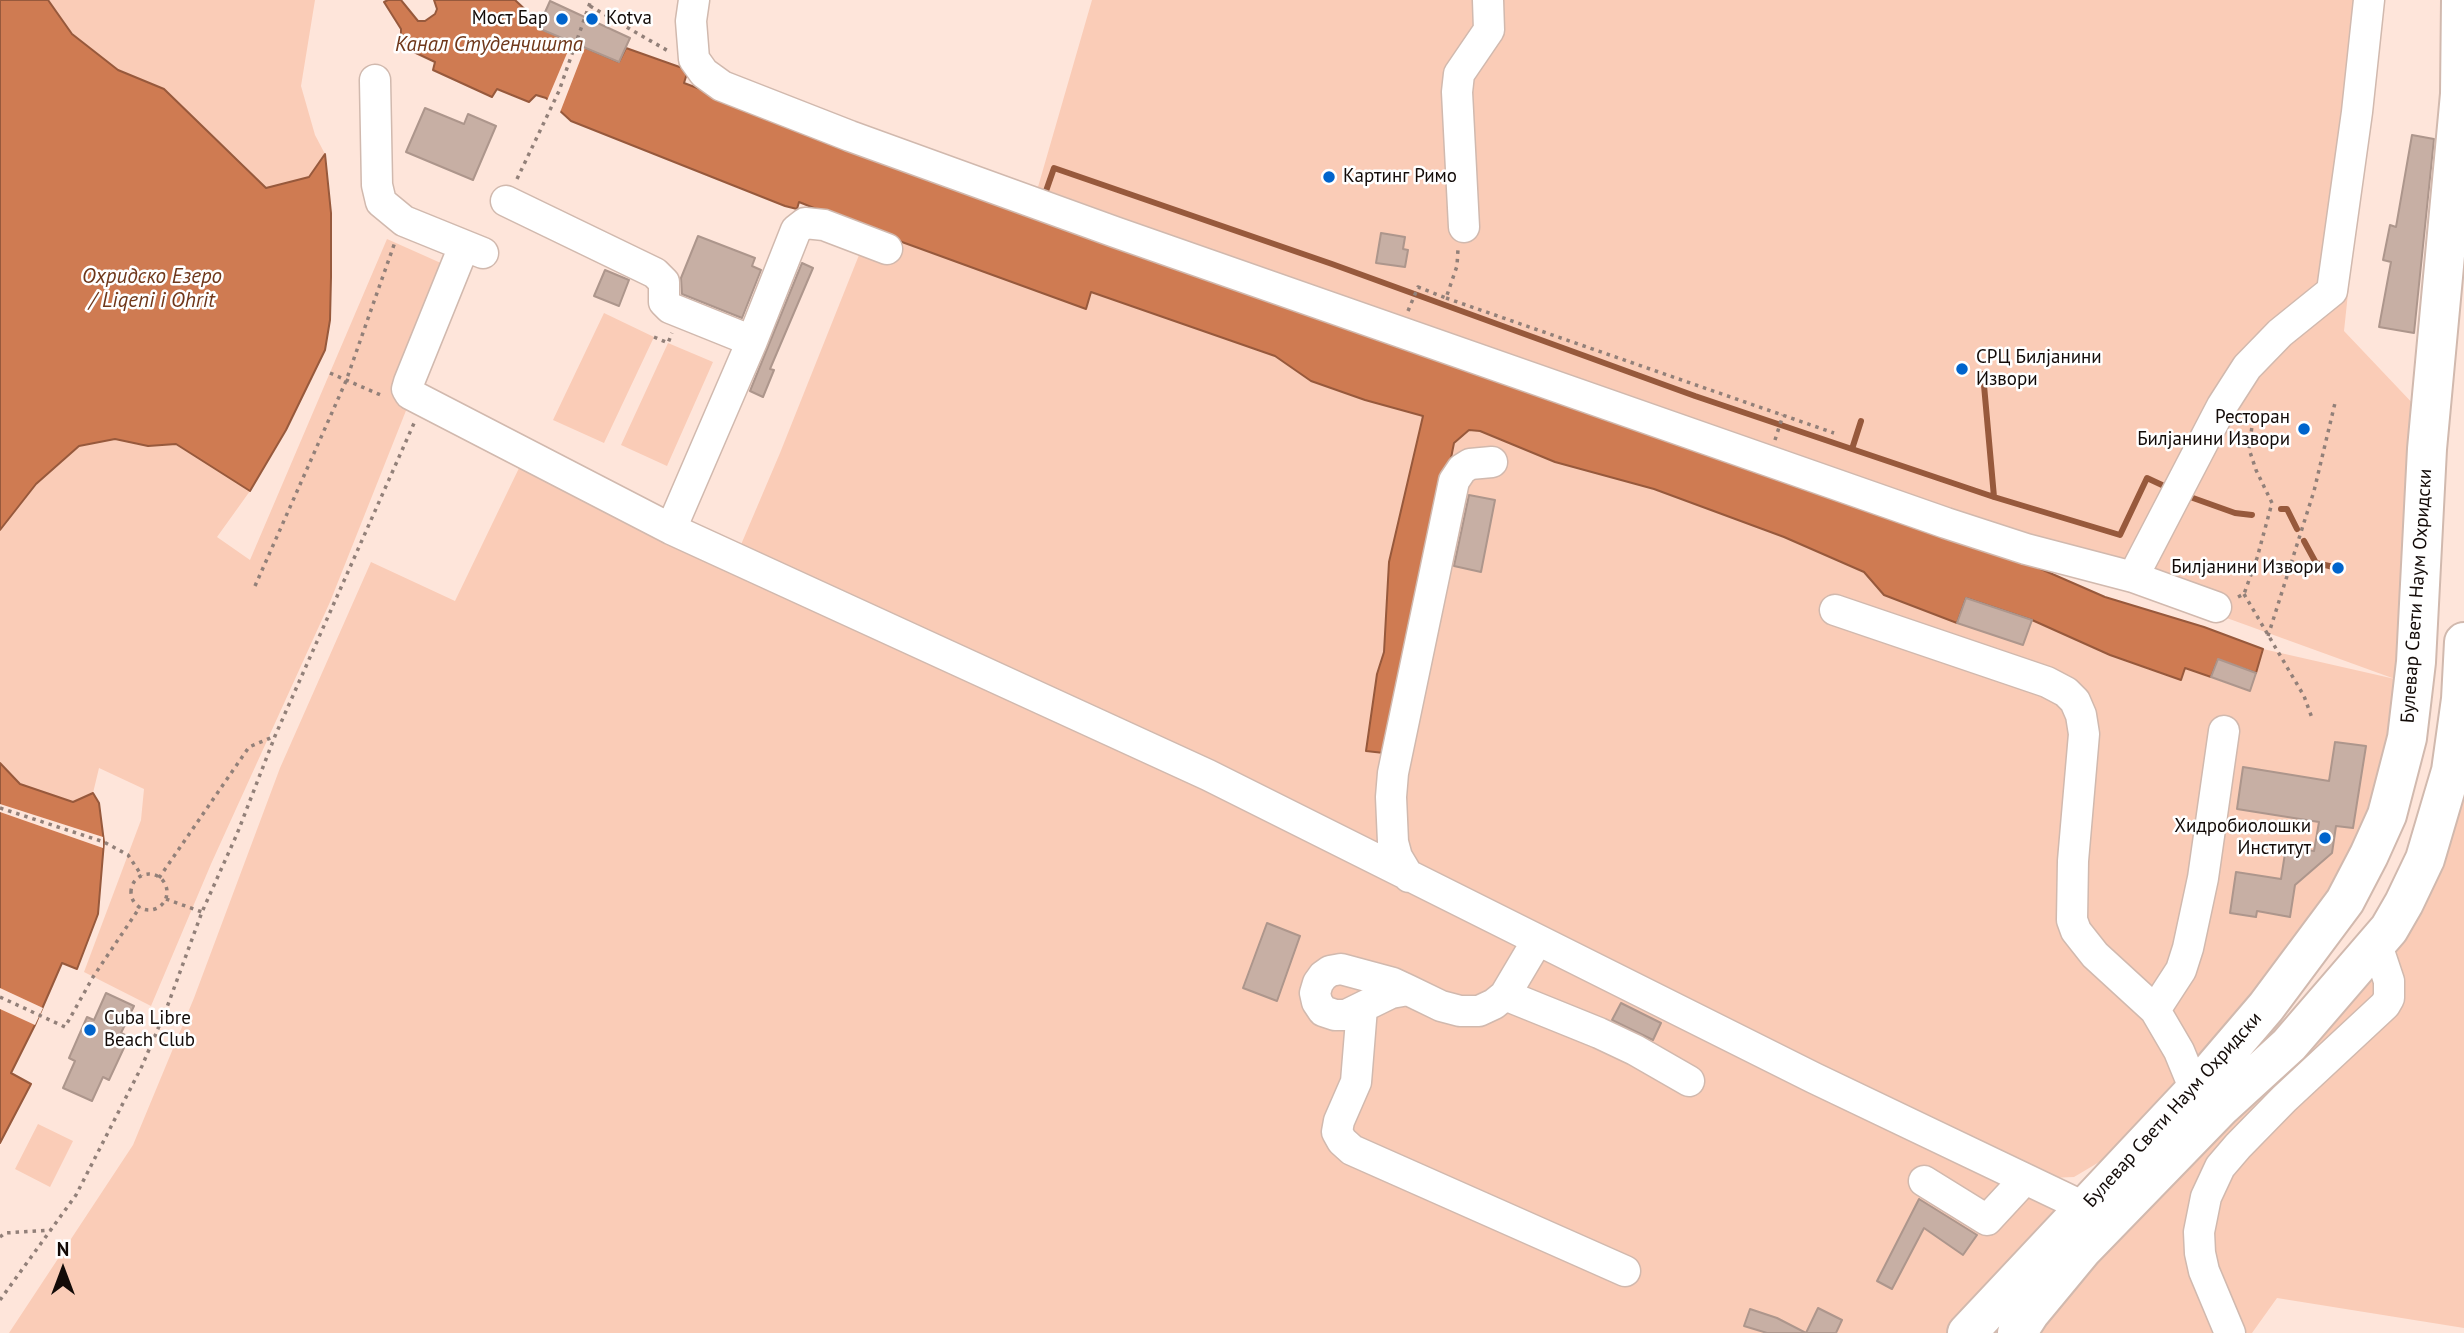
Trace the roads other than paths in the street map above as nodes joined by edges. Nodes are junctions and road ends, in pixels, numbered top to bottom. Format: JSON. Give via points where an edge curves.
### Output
{"nodes":[{"id":1,"x":694,"y":0,"type":"edge"},
{"id":2,"x":1488,"y":0,"type":"edge"},
{"id":3,"x":2369,"y":0,"type":"edge"},
{"id":4,"x":2461,"y":0,"type":"edge"},
{"id":5,"x":375,"y":80,"type":"dead end"},
{"id":6,"x":506,"y":201,"type":"road end"},
{"id":7,"x":1464,"y":227,"type":"road end"},
{"id":8,"x":887,"y":249,"type":"dead end"},
{"id":9,"x":752,"y":341,"type":"junction"},
{"id":10,"x":1492,"y":462,"type":"dead end"},
{"id":11,"x":671,"y":529,"type":"junction"},
{"id":12,"x":2133,"y":577,"type":"junction"},
{"id":13,"x":2216,"y":607,"type":"road end"},
{"id":14,"x":1835,"y":610,"type":"dead end"},
{"id":15,"x":2464,"y":642,"type":"edge"},
{"id":16,"x":2224,"y":732,"type":"dead end"},
{"id":17,"x":1409,"y":877,"type":"junction"},
{"id":18,"x":1537,"y":941,"type":"junction"},
{"id":19,"x":2376,"y":942,"type":"junction"},
{"id":20,"x":1408,"y":990,"type":"junction"},
{"id":21,"x":1505,"y":995,"type":"junction"},
{"id":22,"x":1362,"y":1008,"type":"junction"},
{"id":23,"x":2155,"y":1010,"type":"junction"},
{"id":24,"x":1689,"y":1081,"type":"dead end"},
{"id":25,"x":2195,"y":1090,"type":"junction"},
{"id":26,"x":2025,"y":1179,"type":"junction"},
{"id":27,"x":1924,"y":1181,"type":"dead end"},
{"id":28,"x":2084,"y":1207,"type":"junction"},
{"id":29,"x":1625,"y":1271,"type":"dead end"},
{"id":30,"x":1967,"y":1333,"type":"edge"},
{"id":31,"x":2017,"y":1333,"type":"edge"},
{"id":32,"x":2230,"y":1333,"type":"edge"}],
"edges":[{"from":1,"to":12,"type":"street","via":[[691,21],[699,66],[722,86],[1115,232],[1946,523]]},
{"from":2,"to":7,"type":"street","via":[[1489,30],[1459,74],[1457,92]]},
{"from":3,"to":12,"type":"street","via":[[2332,291],[2247,367]]},
{"from":4,"to":25,"type":"main road","name":"Булевар Свети Наум Охридски","via":[[2460,94],[2427,449],[2416,662],[2399,773],[2387,816],[2345,901],[2266,1007]]},
{"from":5,"to":11,"type":"street","via":[[381,202],[404,221],[474,250],[409,382],[410,394]]},
{"from":6,"to":9,"type":"street","via":[[654,273],[664,282],[664,302],[670,307]]},
{"from":8,"to":9,"type":"street","via":[[824,225],[799,225]]},
{"from":9,"to":11,"type":"street"},
{"from":10,"to":17,"type":"street","via":[[1470,464],[1454,481],[1393,773],[1393,842]]},
{"from":11,"to":17,"type":"street","via":[[1208,775]]},
{"from":12,"to":13,"type":"street"},
{"from":14,"to":23,"type":"street","via":[[2047,682],[2075,701],[2084,734],[2072,920],[2095,956]]},
{"from":15,"to":19,"type":"main road","name":"Булевар Свети Наум Охридски","via":[[2451,771],[2426,859],[2389,929]]},
{"from":16,"to":23,"type":"street","via":[[2188,948],[2181,970]]},
{"from":17,"to":18,"type":"street"},
{"from":18,"to":21,"type":"street"},
{"from":18,"to":26,"type":"street"},
{"from":19,"to":31,"type":"main road","name":"Булевар Свети Наум Охридски","via":[[2289,1045],[2220,1108],[2083,1249]]},
{"from":19,"to":32,"type":"street","via":[[2389,981],[2385,1005],[2238,1146],[2220,1167],[2206,1197],[2200,1254]]},
{"from":20,"to":21,"type":"street","via":[[1460,1011],[1479,1011]]},
{"from":20,"to":22,"type":"street"},
{"from":20,"to":22,"type":"street","via":[[1341,969],[1330,971],[1318,983],[1315,993],[1323,1011],[1346,1015]]},
{"from":21,"to":24,"type":"street","via":[[1611,1039]]},
{"from":22,"to":29,"type":"street","via":[[1356,1082],[1337,1132],[1342,1141],[1352,1150]]},
{"from":23,"to":25,"type":"street"},
{"from":25,"to":28,"type":"main road","name":"Булевар Свети Наум Охридски"},
{"from":26,"to":27,"type":"street","via":[[1987,1220]]},
{"from":26,"to":28,"type":"street"},
{"from":28,"to":30,"type":"main road","name":"Булевар Свети Наум Охридски"}]}
